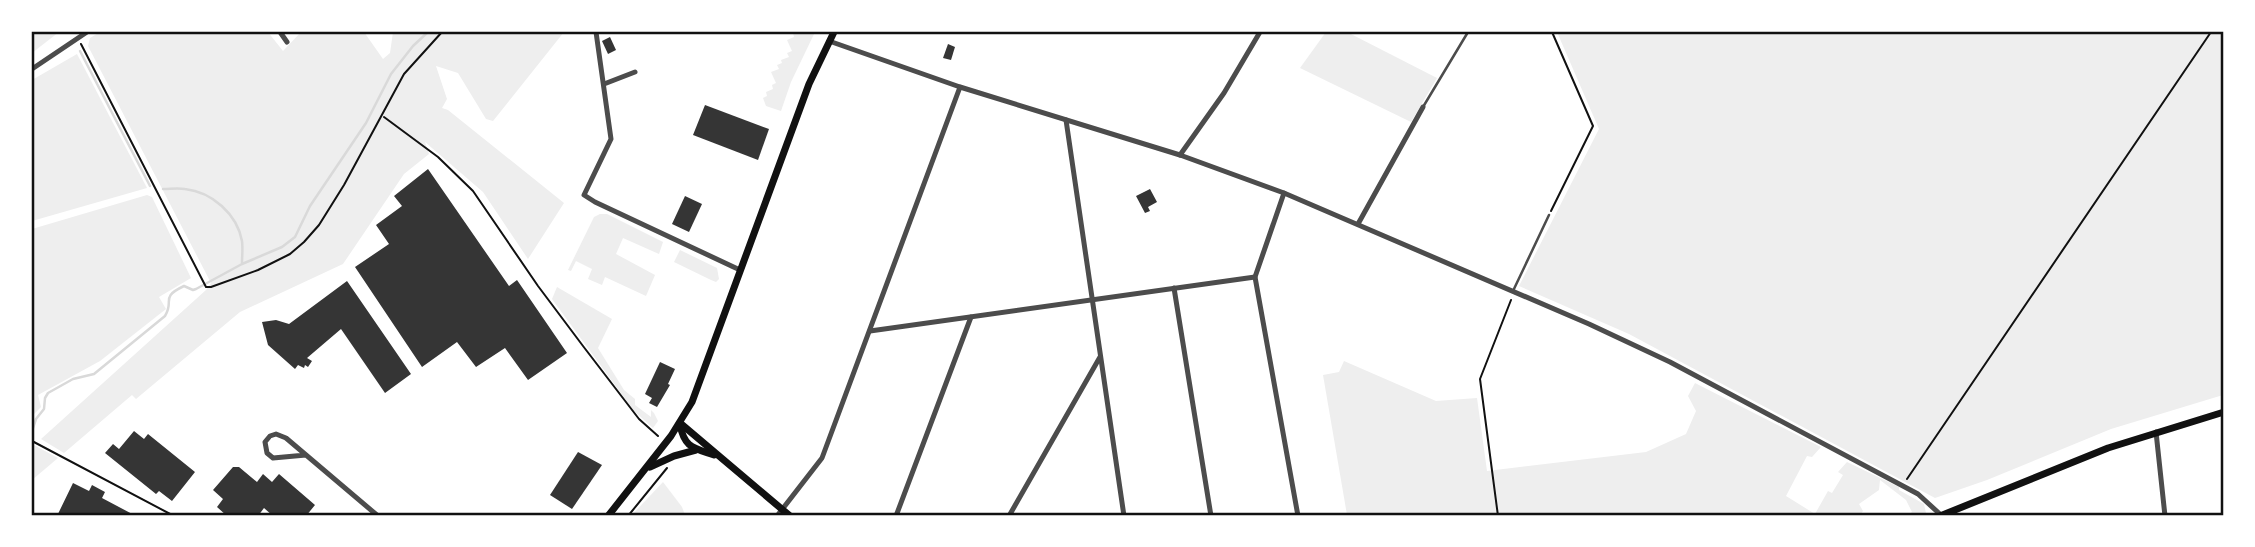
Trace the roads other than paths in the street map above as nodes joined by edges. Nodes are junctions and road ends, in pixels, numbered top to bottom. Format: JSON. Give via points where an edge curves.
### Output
{"nodes":[{"id":1,"x":87,"y":32,"type":"edge"},
{"id":2,"x":280,"y":32,"type":"edge"},
{"id":3,"x":596,"y":32,"type":"edge"},
{"id":4,"x":834,"y":32,"type":"edge"},
{"id":5,"x":1260,"y":32,"type":"edge"},
{"id":6,"x":1468,"y":32,"type":"edge"},
{"id":7,"x":829,"y":41,"type":"junction"},
{"id":8,"x":287,"y":42,"type":"dead end"},
{"id":9,"x":32,"y":69,"type":"edge"},
{"id":10,"x":635,"y":72,"type":"dead end"},
{"id":11,"x":604,"y":84,"type":"junction"},
{"id":12,"x":960,"y":86,"type":"junction"},
{"id":13,"x":1423,"y":107,"type":"joint"},
{"id":14,"x":1066,"y":120,"type":"junction"},
{"id":15,"x":1180,"y":155,"type":"junction"},
{"id":16,"x":1284,"y":193,"type":"junction"},
{"id":17,"x":1549,"y":215,"type":"road end"},
{"id":18,"x":1358,"y":224,"type":"junction"},
{"id":19,"x":740,"y":270,"type":"junction"},
{"id":20,"x":1255,"y":277,"type":"junction"},
{"id":21,"x":1174,"y":288,"type":"junction"},
{"id":22,"x":1514,"y":292,"type":"junction"},
{"id":23,"x":1093,"y":300,"type":"junction"},
{"id":24,"x":971,"y":317,"type":"junction"},
{"id":25,"x":870,"y":331,"type":"junction"},
{"id":26,"x":1101,"y":356,"type":"junction"},
{"id":27,"x":2224,"y":412,"type":"edge"},
{"id":28,"x":680,"y":423,"type":"junction"},
{"id":29,"x":2156,"y":432,"type":"junction"},
{"id":30,"x":696,"y":450,"type":"junction"},
{"id":31,"x":306,"y":455,"type":"junction"},
{"id":32,"x":721,"y":458,"type":"junction"},
{"id":33,"x":646,"y":469,"type":"junction"},
{"id":34,"x":780,"y":512,"type":"edge"},
{"id":35,"x":1941,"y":515,"type":"edge"},
{"id":36,"x":378,"y":516,"type":"edge"},
{"id":37,"x":608,"y":516,"type":"edge"},
{"id":38,"x":790,"y":516,"type":"edge"},
{"id":39,"x":895,"y":516,"type":"edge"},
{"id":40,"x":1009,"y":516,"type":"edge"},
{"id":41,"x":1124,"y":516,"type":"edge"},
{"id":42,"x":1211,"y":516,"type":"edge"},
{"id":43,"x":1298,"y":516,"type":"edge"},
{"id":44,"x":2165,"y":516,"type":"edge"}],
"edges":[{"from":1,"to":9,"type":"street"},
{"from":2,"to":8,"type":"street"},
{"from":3,"to":11,"type":"street"},
{"from":4,"to":7,"type":"main road"},
{"from":5,"to":15,"type":"street"},
{"from":6,"to":13,"type":"lane"},
{"from":7,"to":12,"type":"street"},
{"from":7,"to":19,"type":"main road"},
{"from":10,"to":11,"type":"street"},
{"from":11,"to":19,"type":"street","via":[[611,139],[584,195]]},
{"from":12,"to":14,"type":"street"},
{"from":12,"to":25,"type":"street"},
{"from":13,"to":18,"type":"street"},
{"from":14,"to":15,"type":"street"},
{"from":14,"to":23,"type":"street"},
{"from":15,"to":16,"type":"street"},
{"from":16,"to":18,"type":"street"},
{"from":16,"to":20,"type":"street"},
{"from":17,"to":22,"type":"lane"},
{"from":18,"to":22,"type":"street"},
{"from":19,"to":28,"type":"main road","via":[[692,402]]},
{"from":20,"to":21,"type":"street"},
{"from":20,"to":43,"type":"street"},
{"from":21,"to":23,"type":"street"},
{"from":21,"to":42,"type":"street"},
{"from":22,"to":35,"type":"street","via":[[1670,362],[1902,485]]},
{"from":23,"to":24,"type":"street"},
{"from":23,"to":26,"type":"street"},
{"from":24,"to":25,"type":"street"},
{"from":24,"to":39,"type":"street"},
{"from":25,"to":34,"type":"street","via":[[822,458]]},
{"from":26,"to":40,"type":"street"},
{"from":26,"to":41,"type":"street"},
{"from":27,"to":29,"type":"main road"},
{"from":28,"to":30,"type":"main road","via":[[683,439]]},
{"from":28,"to":32,"type":"main road"},
{"from":28,"to":33,"type":"main road"},
{"from":29,"to":35,"type":"main road"},
{"from":29,"to":44,"type":"street"},
{"from":30,"to":32,"type":"main road"},
{"from":30,"to":33,"type":"main road"},
{"from":31,"to":31,"type":"street","via":[[279,434],[265,442],[273,458]]},
{"from":31,"to":36,"type":"street"},
{"from":32,"to":34,"type":"main road"},
{"from":33,"to":37,"type":"main road"},
{"from":34,"to":38,"type":"main road"}]}
